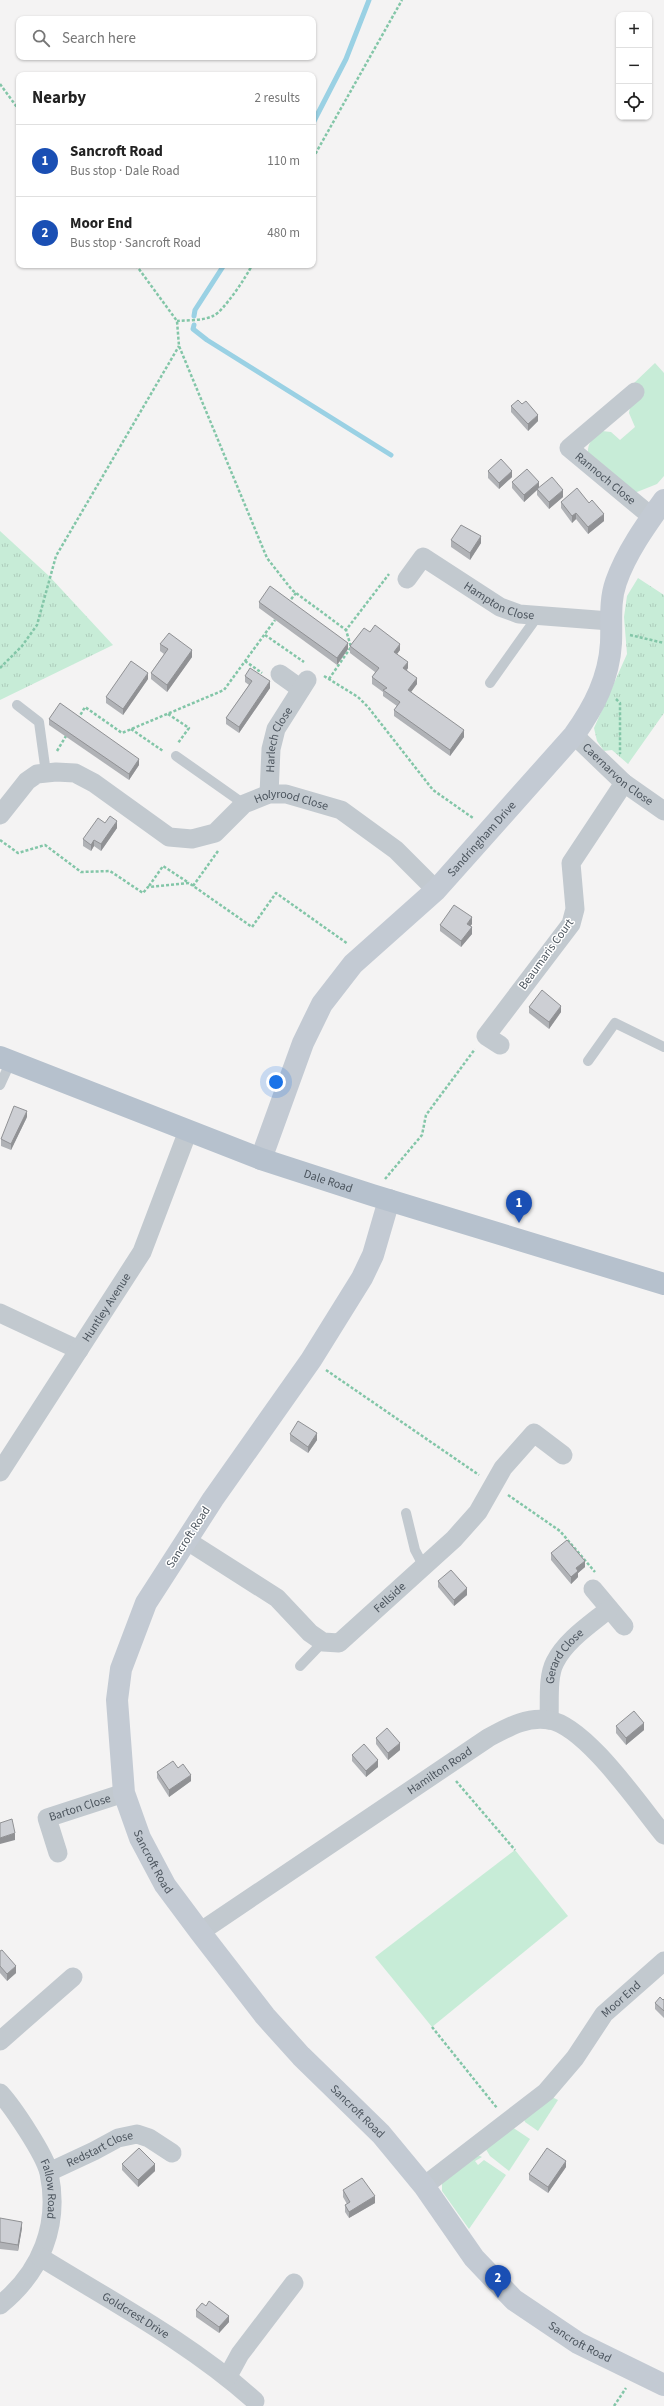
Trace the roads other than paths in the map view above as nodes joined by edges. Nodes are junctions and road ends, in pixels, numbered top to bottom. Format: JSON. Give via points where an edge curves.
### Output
{"nodes":[{"id":1,"x":635,"y":392,"type":"dead end"},
{"id":2,"x":658,"y":509,"type":"edge"},
{"id":3,"x":399,"y":575,"type":"road end"},
{"id":4,"x":537,"y":617,"type":"junction"},
{"id":5,"x":610,"y":625,"type":"junction"},
{"id":6,"x":280,"y":674,"type":"dead end"},
{"id":7,"x":490,"y":683,"type":"dead end"},
{"id":8,"x":17,"y":705,"type":"dead end"},
{"id":9,"x":574,"y":735,"type":"junction"},
{"id":10,"x":173,"y":756,"type":"road end"},
{"id":11,"x":46,"y":773,"type":"junction"},
{"id":12,"x":624,"y":783,"type":"junction"},
{"id":13,"x":270,"y":794,"type":"junction"},
{"id":14,"x":244,"y":804,"type":"junction"},
{"id":15,"x":664,"y":811,"type":"edge"},
{"id":16,"x":1,"y":812,"type":"edge"},
{"id":17,"x":436,"y":890,"type":"junction"},
{"id":18,"x":493,"y":1040,"type":"road end"},
{"id":19,"x":664,"y":1047,"type":"edge"},
{"id":20,"x":6,"y":1059,"type":"edge"},
{"id":21,"x":588,"y":1061,"type":"dead end"},
{"id":22,"x":0,"y":1085,"type":"edge"},
{"id":23,"x":188,"y":1131,"type":"junction"},
{"id":24,"x":262,"y":1159,"type":"junction"},
{"id":25,"x":380,"y":1198,"type":"junction"},
{"id":26,"x":664,"y":1283,"type":"edge"},
{"id":27,"x":0,"y":1313,"type":"edge"},
{"id":28,"x":79,"y":1350,"type":"junction"},
{"id":29,"x":563,"y":1455,"type":"dead end"},
{"id":30,"x":0,"y":1472,"type":"edge"},
{"id":31,"x":406,"y":1513,"type":"dead end"},
{"id":32,"x":186,"y":1540,"type":"junction"},
{"id":33,"x":424,"y":1567,"type":"junction"},
{"id":34,"x":593,"y":1589,"type":"road end"},
{"id":35,"x":609,"y":1608,"type":"junction"},
{"id":36,"x":624,"y":1626,"type":"dead end"},
{"id":37,"x":323,"y":1642,"type":"junction"},
{"id":38,"x":300,"y":1666,"type":"dead end"},
{"id":39,"x":548,"y":1720,"type":"junction"},
{"id":40,"x":124,"y":1793,"type":"junction"},
{"id":41,"x":664,"y":1835,"type":"edge"},
{"id":42,"x":58,"y":1853,"type":"dead end"},
{"id":43,"x":200,"y":1932,"type":"junction"},
{"id":44,"x":664,"y":1961,"type":"edge"},
{"id":45,"x":73,"y":1977,"type":"dead end"},
{"id":46,"x":0,"y":2041,"type":"edge"},
{"id":47,"x":3,"y":2102,"type":"edge"},
{"id":48,"x":172,"y":2153,"type":"dead end"},
{"id":49,"x":49,"y":2172,"type":"junction"},
{"id":50,"x":424,"y":2186,"type":"junction"},
{"id":51,"x":40,"y":2258,"type":"junction"},
{"id":52,"x":294,"y":2283,"type":"dead end"},
{"id":53,"x":0,"y":2305,"type":"edge"},
{"id":54,"x":228,"y":2376,"type":"junction"},
{"id":55,"x":663,"y":2383,"type":"edge"},
{"id":56,"x":255,"y":2401,"type":"dead end"}],
"edges":[{"from":1,"to":2,"type":"street","name":"Rannoch Close","via":[[569,448]]},
{"from":2,"to":5,"type":"street","name":"Sandringham Drive","via":[[628,557],[616,582]]},
{"from":3,"to":4,"type":"street","name":"Hampton Close","via":[[423,557],[500,607]]},
{"from":4,"to":5,"type":"street","name":"Hampton Close"},
{"from":4,"to":7,"type":"lane"},
{"from":5,"to":9,"type":"street","name":"Sandringham Drive","via":[[608,666],[602,685],[591,709]]},
{"from":6,"to":13,"type":"street","name":"Harlech Close","via":[[307,679],[276,729],[271,749]]},
{"from":8,"to":11,"type":"lane","via":[[39,722]]},
{"from":9,"to":12,"type":"street","name":"Caernarvon Close"},
{"from":9,"to":17,"type":"street","name":"Sandringham Drive"},
{"from":10,"to":14,"type":"lane"},
{"from":11,"to":14,"type":"street","name":"Holyrood Close","via":[[75,773],[94,783],[169,837],[192,840],[215,833]]},
{"from":11,"to":16,"type":"street","name":"Holyrood Close","via":[[37,774],[27,781]]},
{"from":12,"to":15,"type":"street","name":"Caernarvon Close"},
{"from":12,"to":18,"type":"street","name":"Beaumaris Court","via":[[571,863],[575,909],[571,924]]},
{"from":13,"to":14,"type":"street","name":"Holyrood Close"},
{"from":13,"to":17,"type":"street","name":"Holyrood Close","via":[[286,794],[341,810],[396,850]]},
{"from":17,"to":24,"type":"street","name":"Sandringham Drive","via":[[353,964],[322,1004],[303,1043]]},
{"from":19,"to":21,"type":"lane","via":[[615,1023]]},
{"from":20,"to":22,"type":"lane"},
{"from":20,"to":23,"type":"main road","name":"Dale Road"},
{"from":23,"to":24,"type":"main road","name":"Dale Road"},
{"from":23,"to":28,"type":"street","name":"Huntley Avenue","via":[[142,1252]]},
{"from":24,"to":25,"type":"main road","name":"Dale Road"},
{"from":25,"to":26,"type":"main road","name":"Dale Road"},
{"from":25,"to":32,"type":"street","name":"Sancroft Road","via":[[373,1254],[362,1278],[311,1360]]},
{"from":27,"to":28,"type":"street"},
{"from":28,"to":30,"type":"street","name":"Huntley Avenue"},
{"from":29,"to":33,"type":"street","name":"Fellside","via":[[534,1433],[503,1468],[478,1512]]},
{"from":31,"to":33,"type":"lane","via":[[415,1550]]},
{"from":32,"to":37,"type":"street","via":[[277,1598]]},
{"from":32,"to":40,"type":"street","name":"Sancroft Road","via":[[146,1603],[121,1669],[117,1700]]},
{"from":33,"to":37,"type":"street","name":"Fellside","via":[[339,1643]]},
{"from":34,"to":35,"type":"street"},
{"from":35,"to":36,"type":"street"},
{"from":35,"to":39,"type":"street","name":"Gerard Close","via":[[572,1641],[555,1662],[552,1670]]},
{"from":37,"to":38,"type":"lane"},
{"from":39,"to":41,"type":"street","name":"Hamilton Road","via":[[570,1728],[602,1758]]},
{"from":39,"to":43,"type":"street","name":"Hamilton Road","via":[[521,1721],[488,1738]]},
{"from":40,"to":42,"type":"street","name":"Barton Close","via":[[47,1818]]},
{"from":40,"to":43,"type":"street","name":"Sancroft Road","via":[[140,1838],[165,1885]]},
{"from":43,"to":50,"type":"street","name":"Sancroft Road","via":[[265,2016],[301,2056],[381,2134]]},
{"from":44,"to":50,"type":"street","name":"Moor End","via":[[604,2014],[575,2058],[546,2092]]},
{"from":45,"to":46,"type":"street"},
{"from":47,"to":49,"type":"street","name":"Fallow Road","via":[[29,2133]]},
{"from":48,"to":49,"type":"street","name":"Redstart Close","via":[[149,2138],[137,2134],[118,2138]]},
{"from":49,"to":51,"type":"street","name":"Fallow Road","via":[[52,2216]]},
{"from":50,"to":55,"type":"street","name":"Sancroft Road","via":[[474,2258],[514,2300],[578,2343]]},
{"from":51,"to":53,"type":"street","name":"Fallow Road","via":[[26,2281]]},
{"from":51,"to":54,"type":"street","name":"Goldcrest Drive","via":[[137,2316]]},
{"from":52,"to":54,"type":"street","via":[[240,2354]]},
{"from":54,"to":56,"type":"street","name":"Goldcrest Drive"}]}
